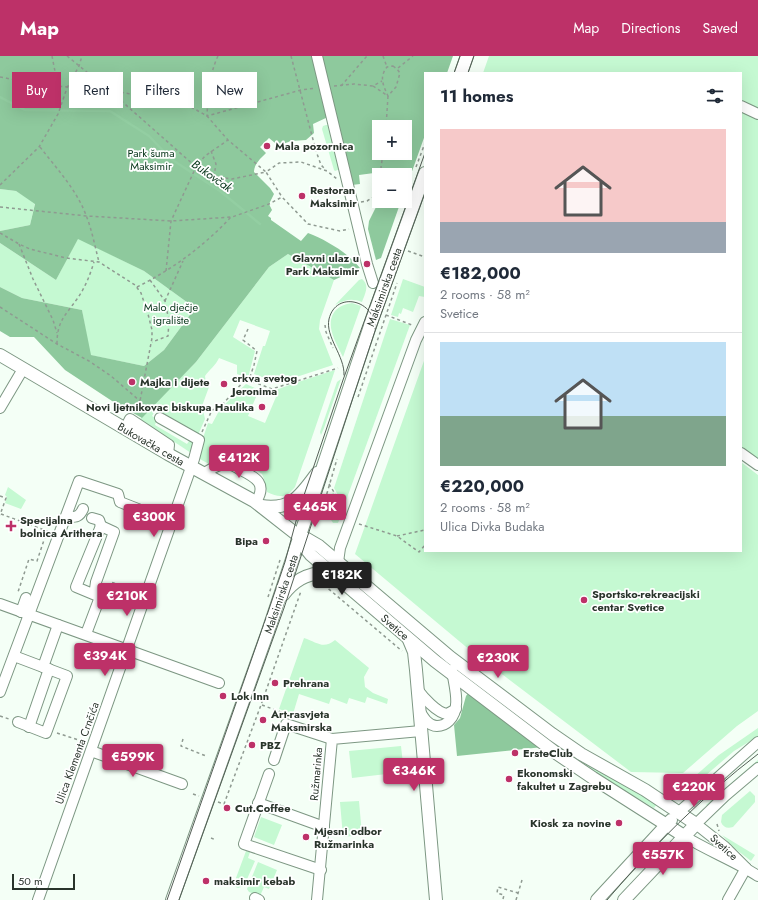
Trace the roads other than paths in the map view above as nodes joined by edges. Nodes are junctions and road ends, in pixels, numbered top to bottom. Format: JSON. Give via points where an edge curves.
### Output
{"nodes":[{"id":1,"x":317,"y":56,"type":"edge"},
{"id":2,"x":467,"y":56,"type":"edge"},
{"id":3,"x":461,"y":72,"type":"edge"},
{"id":4,"x":742,"y":106,"type":"edge"},
{"id":5,"x":758,"y":114,"type":"edge"},
{"id":6,"x":424,"y":176,"type":"edge"},
{"id":7,"x":374,"y":283,"type":"dead end"},
{"id":8,"x":424,"y":324,"type":"edge"},
{"id":9,"x":0,"y":355,"type":"edge"},
{"id":10,"x":23,"y":369,"type":"junction"},
{"id":11,"x":0,"y":408,"type":"edge"},
{"id":12,"x":160,"y":418,"type":"dead end"},
{"id":13,"x":742,"y":454,"type":"edge"},
{"id":14,"x":325,"y":461,"type":"junction"},
{"id":15,"x":758,"y":465,"type":"edge"},
{"id":16,"x":191,"y":466,"type":"junction"},
{"id":17,"x":204,"y":474,"type":"junction"},
{"id":18,"x":259,"y":504,"type":"junction"},
{"id":19,"x":83,"y":509,"type":"dead end"},
{"id":20,"x":66,"y":517,"type":"junction"},
{"id":21,"x":92,"y":518,"type":"dead end"},
{"id":22,"x":171,"y":524,"type":"junction"},
{"id":23,"x":101,"y":526,"type":"junction"},
{"id":24,"x":300,"y":537,"type":"junction"},
{"id":25,"x":338,"y":562,"type":"junction"},
{"id":26,"x":338,"y":577,"type":"junction"},
{"id":27,"x":21,"y":596,"type":"road end"},
{"id":28,"x":100,"y":597,"type":"junction"},
{"id":29,"x":273,"y":599,"type":"junction"},
{"id":30,"x":0,"y":604,"type":"edge"},
{"id":31,"x":25,"y":613,"type":"junction"},
{"id":32,"x":58,"y":625,"type":"junction"},
{"id":33,"x":86,"y":634,"type":"junction"},
{"id":34,"x":409,"y":639,"type":"junction"},
{"id":35,"x":127,"y":650,"type":"junction"},
{"id":36,"x":14,"y":656,"type":"junction"},
{"id":37,"x":450,"y":657,"type":"junction"},
{"id":38,"x":435,"y":660,"type":"junction"},
{"id":39,"x":46,"y":668,"type":"junction"},
{"id":40,"x":453,"y":675,"type":"junction"},
{"id":41,"x":219,"y":683,"type":"dead end"},
{"id":42,"x":417,"y":685,"type":"junction"},
{"id":43,"x":0,"y":692,"type":"edge"},
{"id":44,"x":456,"y":709,"type":"junction"},
{"id":45,"x":419,"y":710,"type":"junction"},
{"id":46,"x":18,"y":722,"type":"dead end"},
{"id":47,"x":29,"y":727,"type":"junction"},
{"id":48,"x":421,"y":731,"type":"junction"},
{"id":49,"x":332,"y":739,"type":"junction"},
{"id":50,"x":758,"y":742,"type":"edge"},
{"id":51,"x":92,"y":748,"type":"junction"},
{"id":52,"x":274,"y":760,"type":"dead end"},
{"id":53,"x":758,"y":768,"type":"edge"},
{"id":54,"x":269,"y":774,"type":"dead end"},
{"id":55,"x":182,"y":784,"type":"dead end"},
{"id":56,"x":258,"y":803,"type":"junction"},
{"id":57,"x":679,"y":812,"type":"junction"},
{"id":58,"x":696,"y":824,"type":"junction"},
{"id":59,"x":666,"y":825,"type":"junction"},
{"id":60,"x":324,"y":827,"type":"junction"},
{"id":61,"x":684,"y":836,"type":"junction"},
{"id":62,"x":746,"y":868,"type":"junction"},
{"id":63,"x":321,"y":870,"type":"junction"},
{"id":64,"x":758,"y":876,"type":"edge"},
{"id":65,"x":38,"y":900,"type":"edge"},
{"id":66,"x":172,"y":900,"type":"edge"},
{"id":67,"x":318,"y":900,"type":"edge"},
{"id":68,"x":436,"y":900,"type":"edge"},
{"id":69,"x":597,"y":900,"type":"edge"},
{"id":70,"x":624,"y":900,"type":"edge"},
{"id":71,"x":728,"y":900,"type":"edge"}],
"edges":[{"from":1,"to":7,"type":"street","via":[[367,264]]},
{"from":2,"to":3,"type":"main road"},
{"from":4,"to":5,"type":"street"},
{"from":6,"to":14,"type":"main road","name":"Maksimirska cesta"},
{"from":8,"to":25,"type":"street","via":[[340,548]]},
{"from":9,"to":10,"type":"main road","name":"Bukovačka cesta"},
{"from":10,"to":11,"type":"street"},
{"from":10,"to":16,"type":"main road","name":"Bukovačka cesta","via":[[127,424],[168,454]]},
{"from":12,"to":16,"type":"street","name":"Ulica Klementa Crnčića","via":[[199,440]]},
{"from":13,"to":15,"type":"street"},
{"from":14,"to":18,"type":"main road","via":[[295,500],[278,507]]},
{"from":14,"to":24,"type":"main road","name":"Maksimirska cesta"},
{"from":16,"to":17,"type":"main road","name":"Bukovačka cesta"},
{"from":16,"to":22,"type":"street","name":"Ulica Klementa Crnčića"},
{"from":17,"to":18,"type":"main road","name":"Bukovačka cesta"},
{"from":17,"to":18,"type":"street","via":[[224,464],[231,464],[244,471],[261,485]]},
{"from":18,"to":24,"type":"main road","name":"Bukovačka cesta"},
{"from":19,"to":20,"type":"street","via":[[76,517]]},
{"from":20,"to":22,"type":"street","via":[[79,481],[118,494],[120,502]]},
{"from":20,"to":31,"type":"street"},
{"from":21,"to":23,"type":"street","via":[[99,520]]},
{"from":22,"to":35,"type":"street","name":"Ulica Klementa Crnčića"},
{"from":23,"to":28,"type":"street","via":[[114,532],[96,582],[95,589]]},
{"from":23,"to":28,"type":"street","via":[[76,587]]},
{"from":24,"to":25,"type":"main road","name":"Svetice","via":[[314,543]]},
{"from":24,"to":26,"type":"main road","name":"Svetice","via":[[308,551]]},
{"from":24,"to":29,"type":"main road","name":"Maksimirska cesta"},
{"from":25,"to":37,"type":"main road","name":"Svetice"},
{"from":26,"to":29,"type":"main road","via":[[324,574],[309,575],[299,579]]},
{"from":26,"to":34,"type":"main road","name":"Svetice"},
{"from":27,"to":31,"type":"street"},
{"from":28,"to":33,"type":"street"},
{"from":29,"to":66,"type":"main road","name":"Maksimirska cesta"},
{"from":30,"to":31,"type":"street"},
{"from":31,"to":32,"type":"street"},
{"from":31,"to":36,"type":"street"},
{"from":32,"to":33,"type":"street"},
{"from":32,"to":39,"type":"street"},
{"from":33,"to":35,"type":"street"},
{"from":34,"to":38,"type":"main road","name":"Svetice"},
{"from":34,"to":42,"type":"main road","via":[[414,652]]},
{"from":35,"to":41,"type":"street"},
{"from":35,"to":51,"type":"street","name":"Ulica Klementa Crnčića"},
{"from":36,"to":39,"type":"street"},
{"from":36,"to":43,"type":"street"},
{"from":37,"to":38,"type":"main road"},
{"from":37,"to":40,"type":"street"},
{"from":37,"to":57,"type":"main road","name":"Svetice","via":[[567,746]]},
{"from":38,"to":40,"type":"main road","name":"Svetice"},
{"from":38,"to":42,"type":"main road","via":[[423,670]]},
{"from":39,"to":47,"type":"street"},
{"from":39,"to":47,"type":"street","via":[[67,676],[46,733]]},
{"from":40,"to":44,"type":"street"},
{"from":40,"to":59,"type":"main road","name":"Svetice","via":[[556,753]]},
{"from":42,"to":44,"type":"street","via":[[428,701],[441,713],[447,714]]},
{"from":42,"to":45,"type":"main road"},
{"from":44,"to":45,"type":"street","via":[[447,723],[437,726],[424,719]]},
{"from":45,"to":48,"type":"main road"},
{"from":46,"to":47,"type":"street"},
{"from":48,"to":49,"type":"street","name":"Ružmarinka"},
{"from":48,"to":68,"type":"main road"},
{"from":49,"to":52,"type":"street","via":[[286,724]]},
{"from":49,"to":60,"type":"street","name":"Ružmarinka"},
{"from":50,"to":57,"type":"street"},
{"from":51,"to":55,"type":"street"},
{"from":51,"to":65,"type":"street","name":"Ulica Klementa Crnčića"},
{"from":53,"to":58,"type":"street"},
{"from":54,"to":56,"type":"street"},
{"from":56,"to":60,"type":"street"},
{"from":56,"to":63,"type":"street","via":[[244,844]]},
{"from":57,"to":58,"type":"main road","name":"Svetice"},
{"from":57,"to":59,"type":"main road"},
{"from":58,"to":61,"type":"main road"},
{"from":58,"to":62,"type":"street","name":"Svetice"},
{"from":59,"to":61,"type":"main road","name":"Svetice"},
{"from":59,"to":69,"type":"main road"},
{"from":60,"to":63,"type":"street","name":"Ružmarinka"},
{"from":61,"to":62,"type":"street","name":"Svetice"},
{"from":61,"to":70,"type":"main road"},
{"from":62,"to":64,"type":"street","name":"Svetice"},
{"from":62,"to":71,"type":"street"},
{"from":63,"to":67,"type":"street","name":"Ružmarinka"}]}
